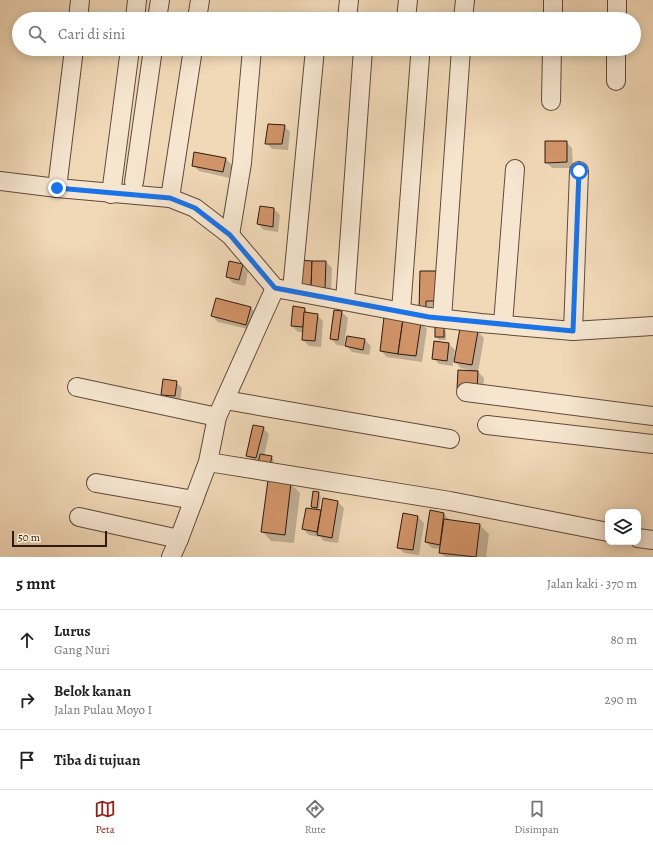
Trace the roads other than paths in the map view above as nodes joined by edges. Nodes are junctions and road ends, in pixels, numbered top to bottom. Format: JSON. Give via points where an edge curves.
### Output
{"nodes":[{"id":1,"x":80,"y":0,"type":"edge"},
{"id":2,"x":137,"y":0,"type":"edge"},
{"id":3,"x":160,"y":0,"type":"edge"},
{"id":4,"x":200,"y":0,"type":"edge"},
{"id":5,"x":349,"y":0,"type":"edge"},
{"id":6,"x":408,"y":0,"type":"edge"},
{"id":7,"x":465,"y":0,"type":"edge"},
{"id":8,"x":553,"y":0,"type":"edge"},
{"id":9,"x":617,"y":0,"type":"edge"},
{"id":10,"x":79,"y":12,"type":"edge"},
{"id":11,"x":136,"y":12,"type":"edge"},
{"id":12,"x":158,"y":12,"type":"edge"},
{"id":13,"x":198,"y":12,"type":"edge"},
{"id":14,"x":348,"y":12,"type":"edge"},
{"id":15,"x":407,"y":12,"type":"edge"},
{"id":16,"x":464,"y":12,"type":"edge"},
{"id":17,"x":553,"y":12,"type":"edge"},
{"id":18,"x":617,"y":12,"type":"edge"},
{"id":19,"x":73,"y":56,"type":"edge"},
{"id":20,"x":129,"y":56,"type":"edge"},
{"id":21,"x":152,"y":56,"type":"edge"},
{"id":22,"x":192,"y":56,"type":"edge"},
{"id":23,"x":251,"y":56,"type":"edge"},
{"id":24,"x":314,"y":56,"type":"edge"},
{"id":25,"x":362,"y":56,"type":"edge"},
{"id":26,"x":461,"y":56,"type":"edge"},
{"id":27,"x":552,"y":56,"type":"edge"},
{"id":28,"x":616,"y":56,"type":"edge"},
{"id":29,"x":420,"y":57,"type":"dead end"},
{"id":30,"x":616,"y":81,"type":"dead end"},
{"id":31,"x":551,"y":101,"type":"dead end"},
{"id":32,"x":514,"y":169,"type":"dead end"},
{"id":33,"x":579,"y":171,"type":"dead end"},
{"id":34,"x":0,"y":181,"type":"edge"},
{"id":35,"x":134,"y":182,"type":"dead end"},
{"id":36,"x":57,"y":188,"type":"junction"},
{"id":37,"x":110,"y":194,"type":"junction"},
{"id":38,"x":170,"y":198,"type":"junction"},
{"id":39,"x":230,"y":235,"type":"junction"},
{"id":40,"x":275,"y":288,"type":"junction"},
{"id":41,"x":292,"y":290,"type":"junction"},
{"id":42,"x":345,"y":301,"type":"junction"},
{"id":43,"x":401,"y":311,"type":"junction"},
{"id":44,"x":442,"y":318,"type":"junction"},
{"id":45,"x":503,"y":324,"type":"junction"},
{"id":46,"x":653,"y":326,"type":"edge"},
{"id":47,"x":573,"y":331,"type":"junction"},
{"id":48,"x":77,"y":387,"type":"dead end"},
{"id":49,"x":466,"y":392,"type":"dead end"},
{"id":50,"x":225,"y":400,"type":"junction"},
{"id":51,"x":653,"y":416,"type":"edge"},
{"id":52,"x":217,"y":417,"type":"junction"},
{"id":53,"x":487,"y":425,"type":"dead end"},
{"id":54,"x":450,"y":439,"type":"dead end"},
{"id":55,"x":653,"y":444,"type":"edge"},
{"id":56,"x":208,"y":462,"type":"junction"},
{"id":57,"x":96,"y":483,"type":"dead end"},
{"id":58,"x":194,"y":500,"type":"junction"},
{"id":59,"x":79,"y":517,"type":"dead end"},
{"id":60,"x":605,"y":531,"type":"edge"},
{"id":61,"x":641,"y":538,"type":"edge"},
{"id":62,"x":180,"y":539,"type":"junction"},
{"id":63,"x":653,"y":540,"type":"edge"},
{"id":64,"x":171,"y":557,"type":"edge"}],
"edges":[{"from":1,"to":10,"type":"street"},
{"from":2,"to":11,"type":"street"},
{"from":3,"to":12,"type":"street"},
{"from":4,"to":13,"type":"street"},
{"from":5,"to":14,"type":"street"},
{"from":6,"to":15,"type":"street"},
{"from":7,"to":16,"type":"street"},
{"from":8,"to":17,"type":"street"},
{"from":9,"to":18,"type":"street"},
{"from":19,"to":36,"type":"street"},
{"from":20,"to":37,"type":"street"},
{"from":21,"to":35,"type":"street"},
{"from":22,"to":38,"type":"street"},
{"from":23,"to":39,"type":"street","via":[[242,163]]},
{"from":24,"to":41,"type":"street"},
{"from":25,"to":42,"type":"street"},
{"from":26,"to":44,"type":"street"},
{"from":27,"to":31,"type":"street"},
{"from":28,"to":30,"type":"street"},
{"from":29,"to":43,"type":"street"},
{"from":32,"to":45,"type":"street"},
{"from":33,"to":47,"type":"street"},
{"from":34,"to":36,"type":"street"},
{"from":36,"to":37,"type":"street"},
{"from":37,"to":38,"type":"street"},
{"from":38,"to":39,"type":"street","via":[[195,208]]},
{"from":39,"to":40,"type":"street"},
{"from":40,"to":41,"type":"street"},
{"from":40,"to":50,"type":"street"},
{"from":41,"to":42,"type":"street"},
{"from":42,"to":43,"type":"street"},
{"from":43,"to":44,"type":"street"},
{"from":44,"to":45,"type":"street"},
{"from":45,"to":47,"type":"street"},
{"from":46,"to":47,"type":"street"},
{"from":48,"to":52,"type":"street"},
{"from":49,"to":51,"type":"street"},
{"from":50,"to":52,"type":"street"},
{"from":50,"to":54,"type":"street"},
{"from":52,"to":56,"type":"street"},
{"from":53,"to":55,"type":"street"},
{"from":56,"to":58,"type":"street"},
{"from":56,"to":60,"type":"street","via":[[450,501]]},
{"from":57,"to":58,"type":"street"},
{"from":58,"to":62,"type":"street"},
{"from":59,"to":62,"type":"street"},
{"from":61,"to":63,"type":"street"},
{"from":62,"to":64,"type":"street"}]}
